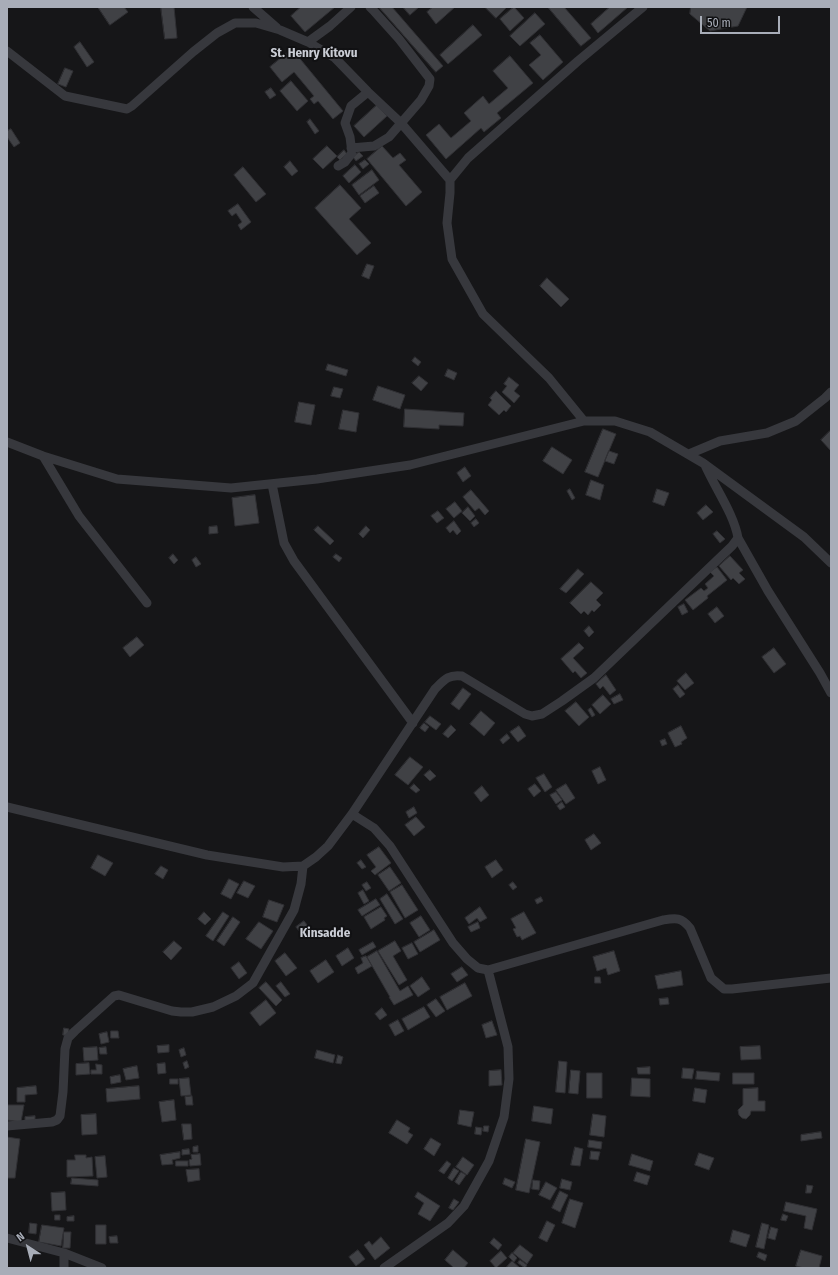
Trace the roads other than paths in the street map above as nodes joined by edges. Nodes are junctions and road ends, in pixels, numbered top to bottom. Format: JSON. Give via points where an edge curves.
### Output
{"nodes":[{"id":1,"x":352,"y":7,"type":"edge"},
{"id":2,"x":370,"y":7,"type":"edge"},
{"id":3,"x":643,"y":7,"type":"edge"},
{"id":4,"x":256,"y":8,"type":"edge"},
{"id":5,"x":280,"y":30,"type":"junction"},
{"id":6,"x":308,"y":42,"type":"junction"},
{"id":7,"x":7,"y":51,"type":"edge"},
{"id":8,"x":368,"y":92,"type":"junction"},
{"id":9,"x":401,"y":123,"type":"junction"},
{"id":10,"x":351,"y":148,"type":"junction"},
{"id":11,"x":338,"y":166,"type":"dead end"},
{"id":12,"x":450,"y":180,"type":"junction"},
{"id":13,"x":831,"y":392,"type":"edge"},
{"id":14,"x":584,"y":421,"type":"junction"},
{"id":15,"x":7,"y":442,"type":"edge"},
{"id":16,"x":689,"y":454,"type":"junction"},
{"id":17,"x":43,"y":456,"type":"junction"},
{"id":18,"x":703,"y":463,"type":"junction"},
{"id":19,"x":272,"y":484,"type":"junction"},
{"id":20,"x":738,"y":538,"type":"junction"},
{"id":21,"x":831,"y":564,"type":"edge"},
{"id":22,"x":147,"y":603,"type":"dead end"},
{"id":23,"x":831,"y":693,"type":"edge"},
{"id":24,"x":413,"y":723,"type":"junction"},
{"id":25,"x":7,"y":807,"type":"edge"},
{"id":26,"x":352,"y":814,"type":"junction"},
{"id":27,"x":303,"y":866,"type":"junction"},
{"id":28,"x":488,"y":970,"type":"junction"},
{"id":29,"x":831,"y":978,"type":"edge"},
{"id":30,"x":7,"y":1126,"type":"edge"},
{"id":31,"x":7,"y":1238,"type":"edge"},
{"id":32,"x":64,"y":1253,"type":"junction"},
{"id":33,"x":64,"y":1268,"type":"edge"},
{"id":34,"x":102,"y":1268,"type":"edge"},
{"id":35,"x":384,"y":1268,"type":"edge"}],
"edges":[{"from":1,"to":6,"type":"street"},
{"from":2,"to":9,"type":"street","via":[[430,79],[421,100]]},
{"from":3,"to":12,"type":"street","via":[[468,158]]},
{"from":4,"to":5,"type":"street"},
{"from":5,"to":6,"type":"street"},
{"from":5,"to":7,"type":"street","via":[[256,23],[235,23],[193,52],[127,109],[65,96]]},
{"from":6,"to":8,"type":"street","via":[[335,58]]},
{"from":8,"to":9,"type":"street"},
{"from":8,"to":10,"type":"street","via":[[351,106],[345,123]]},
{"from":9,"to":10,"type":"street","via":[[389,137],[374,146]]},
{"from":9,"to":12,"type":"street"},
{"from":10,"to":11,"type":"street","via":[[352,153]]},
{"from":12,"to":14,"type":"street","via":[[447,223],[452,259],[483,314],[549,378]]},
{"from":13,"to":16,"type":"street","via":[[796,421],[767,433],[720,441]]},
{"from":14,"to":16,"type":"street","via":[[615,421],[650,432]]},
{"from":14,"to":19,"type":"street","via":[[410,464]]},
{"from":15,"to":17,"type":"street"},
{"from":16,"to":18,"type":"street"},
{"from":17,"to":19,"type":"street","via":[[118,479],[231,488]]},
{"from":17,"to":22,"type":"street","via":[[79,516]]},
{"from":18,"to":20,"type":"street","via":[[730,515]]},
{"from":18,"to":21,"type":"street","via":[[804,537]]},
{"from":19,"to":24,"type":"street","via":[[284,543],[294,561]]},
{"from":20,"to":23,"type":"street"},
{"from":20,"to":24,"type":"street","via":[[594,678],[542,714],[525,714],[462,676],[454,675],[435,689]]},
{"from":24,"to":26,"type":"street"},
{"from":25,"to":27,"type":"street","via":[[207,854],[283,867]]},
{"from":26,"to":27,"type":"street","via":[[328,846]]},
{"from":26,"to":28,"type":"street","via":[[374,828],[390,846],[453,943],[478,968]]},
{"from":27,"to":30,"type":"street","via":[[294,910],[253,983],[236,996],[213,1007],[192,1012],[172,1011],[119,995],[114,996],[68,1038],[60,1116],[57,1120]]},
{"from":28,"to":29,"type":"street","via":[[676,918],[690,928],[711,978],[724,989]]},
{"from":28,"to":35,"type":"street","via":[[508,1047],[509,1079],[504,1117],[489,1161],[464,1206],[448,1223]]},
{"from":31,"to":32,"type":"street"},
{"from":32,"to":33,"type":"street"},
{"from":32,"to":34,"type":"street"}]}
